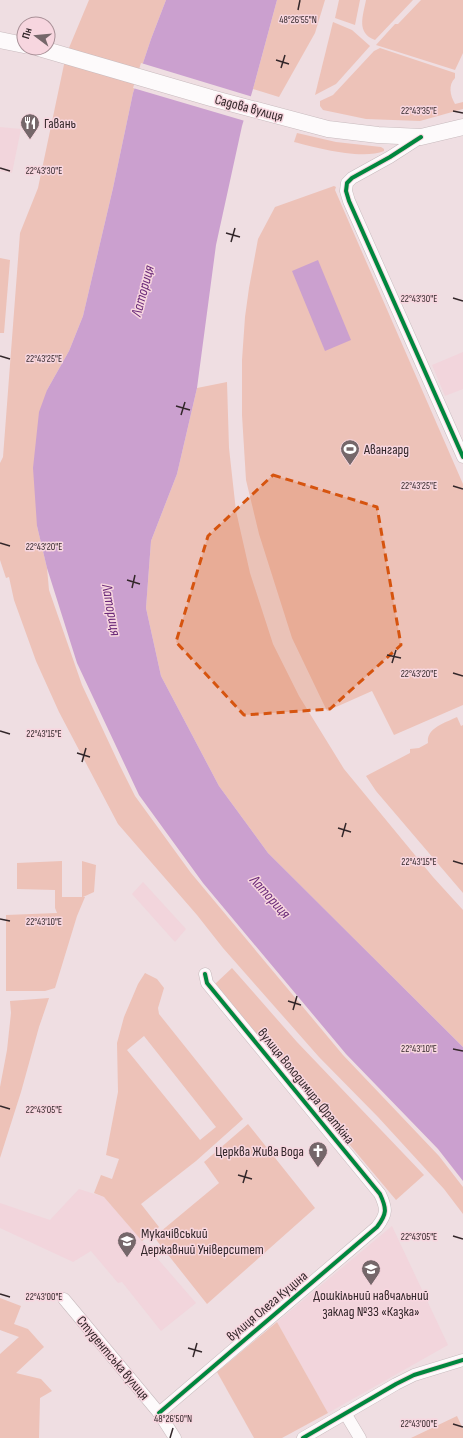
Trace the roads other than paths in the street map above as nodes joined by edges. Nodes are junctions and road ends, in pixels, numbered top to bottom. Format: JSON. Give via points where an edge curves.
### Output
{"nodes":[{"id":1,"x":0,"y":40,"type":"edge"},
{"id":2,"x":16,"y":43,"type":"edge"},
{"id":3,"x":56,"y":53,"type":"edge"},
{"id":4,"x":463,"y":127,"type":"edge"},
{"id":5,"x":421,"y":137,"type":"junction"},
{"id":6,"x":463,"y":458,"type":"edge"},
{"id":7,"x":205,"y":974,"type":"dead end"},
{"id":8,"x":385,"y":1213,"type":"joint"},
{"id":9,"x":64,"y":1299,"type":"dead end"},
{"id":10,"x":463,"y":1360,"type":"edge"},
{"id":11,"x":159,"y":1413,"type":"junction"},
{"id":12,"x":345,"y":1413,"type":"junction"},
{"id":13,"x":175,"y":1438,"type":"edge"},
{"id":14,"x":304,"y":1438,"type":"edge"},
{"id":15,"x":360,"y":1438,"type":"edge"}],
"edges":[{"from":1,"to":2,"type":"main road"},
{"from":3,"to":5,"type":"main road","name":"Садова вулиця","via":[[328,129]]},
{"from":4,"to":5,"type":"main road","name":"Садова вулиця"},
{"from":5,"to":6,"type":"street","via":[[352,178],[347,184],[346,191]]},
{"from":7,"to":8,"type":"street","name":"вулиця Володимира Фраткіна","via":[[207,983],[380,1194],[386,1208]]},
{"from":8,"to":11,"type":"street","name":"вулиця Олега Куцина","via":[[384,1219],[377,1227]]},
{"from":9,"to":11,"type":"street","name":"Студентська вулиця"},
{"from":10,"to":12,"type":"street","via":[[414,1375]]},
{"from":11,"to":13,"type":"street","name":"Студентська вулиця"},
{"from":12,"to":14,"type":"street"},
{"from":12,"to":15,"type":"street"}]}
